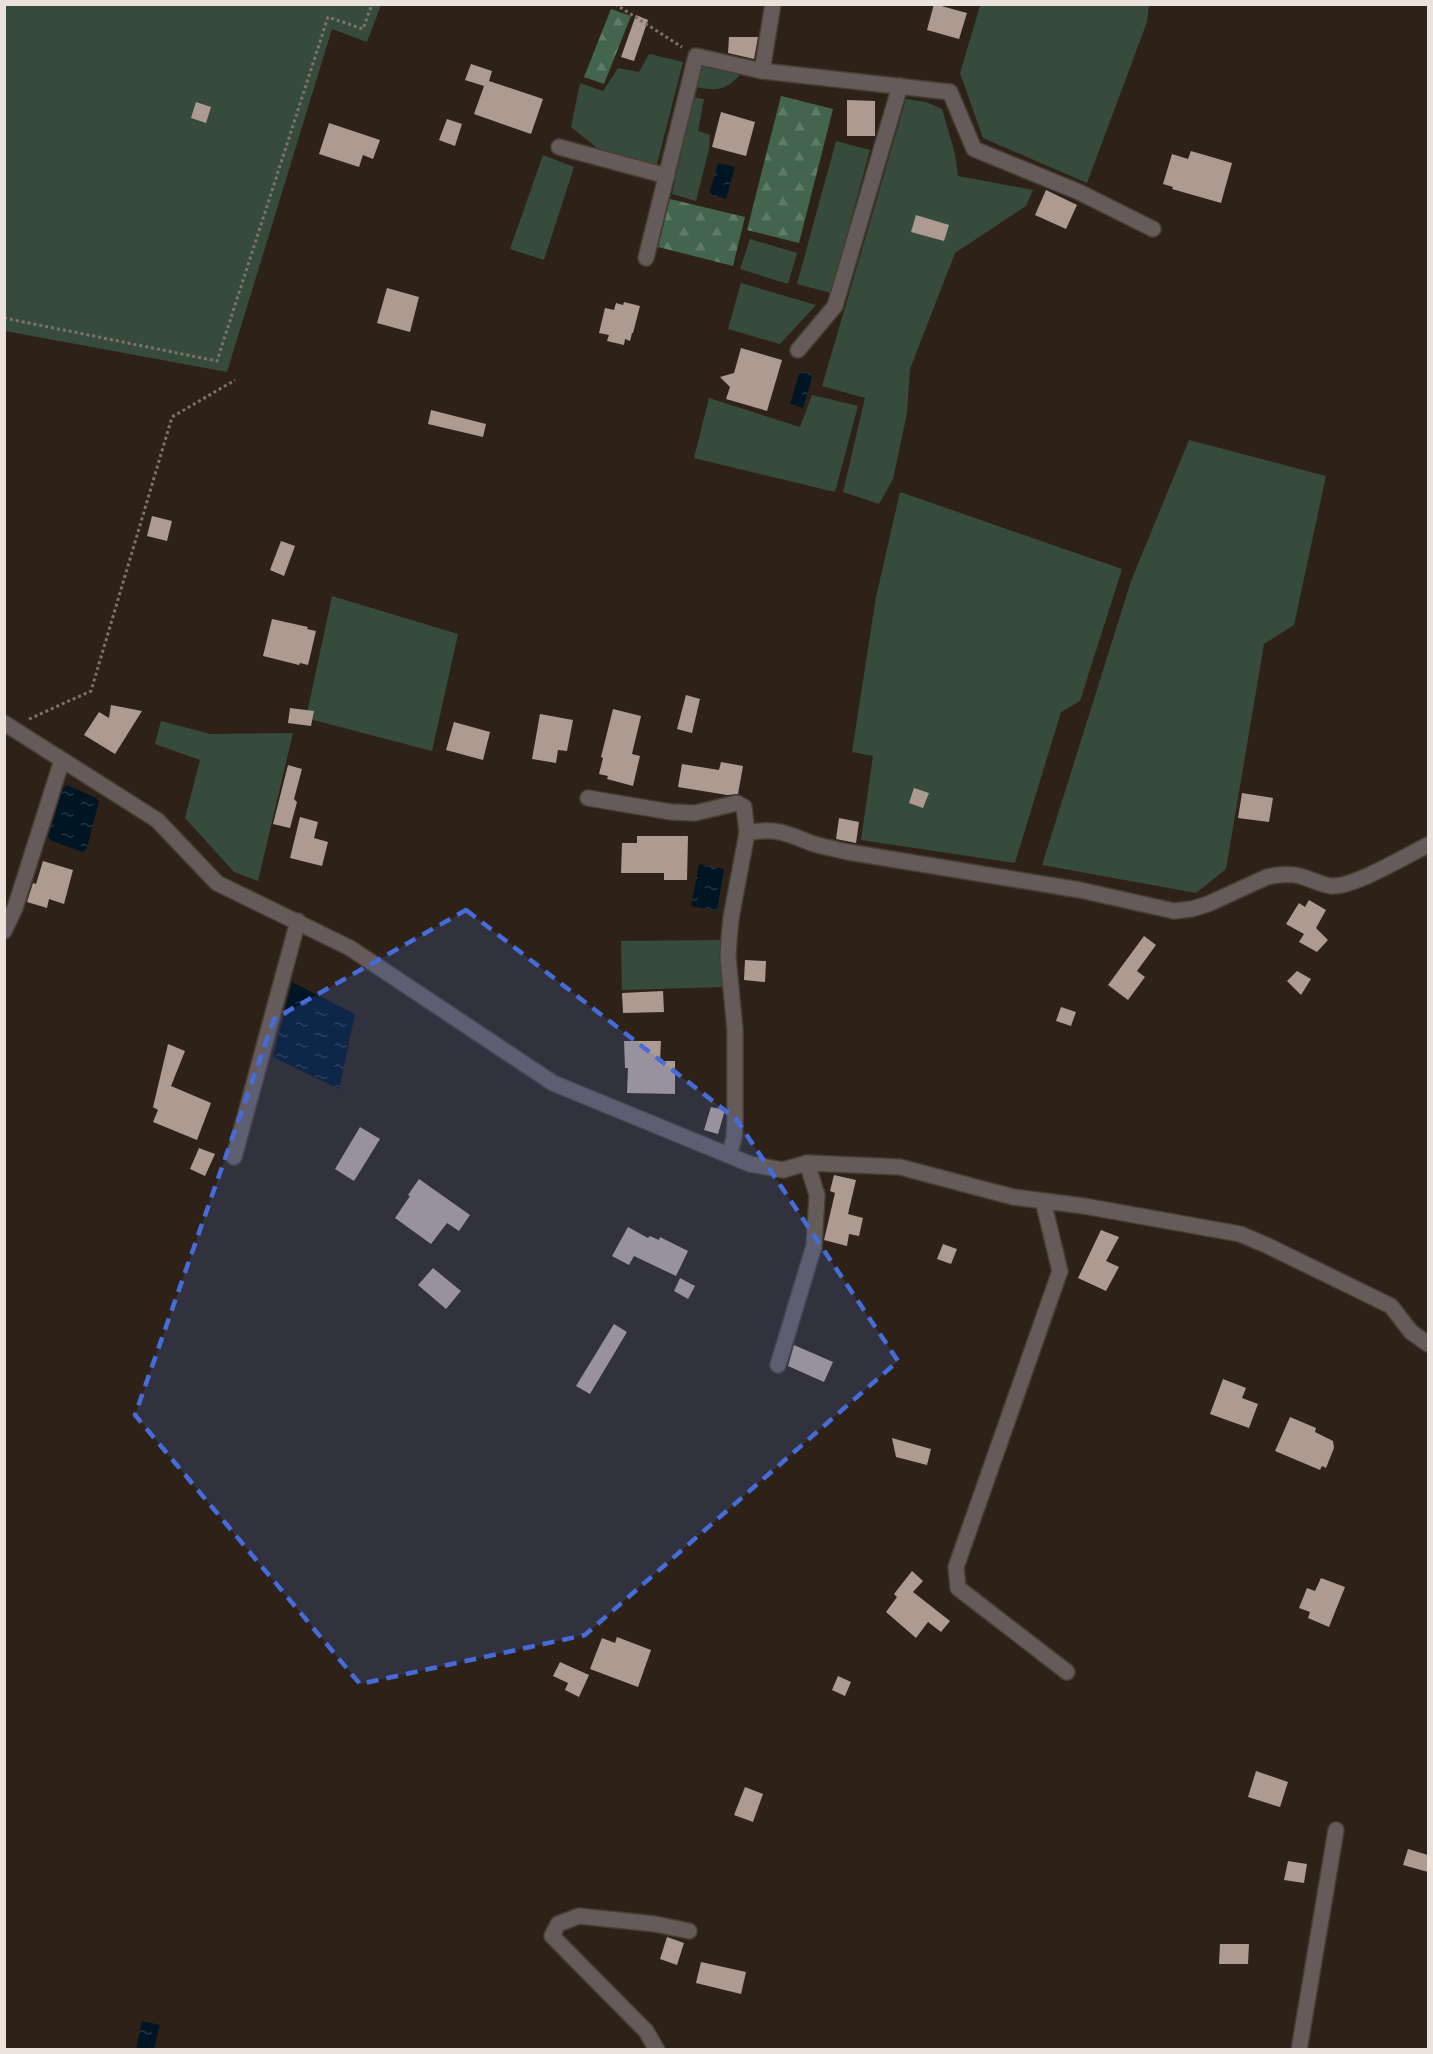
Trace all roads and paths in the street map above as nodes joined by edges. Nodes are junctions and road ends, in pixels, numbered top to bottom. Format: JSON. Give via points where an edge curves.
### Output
{"nodes":[{"id":1,"x":372,"y":4,"type":"edge"},
{"id":2,"x":615,"y":4,"type":"edge"},
{"id":3,"x":773,"y":4,"type":"edge"},
{"id":4,"x":696,"y":56,"type":"junction"},
{"id":5,"x":762,"y":70,"type":"junction"},
{"id":6,"x":900,"y":86,"type":"junction"},
{"id":7,"x":559,"y":147,"type":"dead end"},
{"id":8,"x":666,"y":176,"type":"junction"},
{"id":9,"x":1153,"y":229,"type":"dead end"},
{"id":10,"x":646,"y":258,"type":"dead end"},
{"id":11,"x":4,"y":318,"type":"edge"},
{"id":12,"x":798,"y":350,"type":"dead end"},
{"id":13,"x":235,"y":380,"type":"dead end"},
{"id":14,"x":8,"y":725,"type":"edge"},
{"id":15,"x":62,"y":760,"type":"junction"},
{"id":16,"x":588,"y":798,"type":"dead end"},
{"id":17,"x":747,"y":833,"type":"junction"},
{"id":18,"x":1428,"y":844,"type":"edge"},
{"id":19,"x":298,"y":921,"type":"junction"},
{"id":20,"x":4,"y":931,"type":"edge"},
{"id":21,"x":729,"y":1155,"type":"junction"},
{"id":22,"x":234,"y":1157,"type":"dead end"},
{"id":23,"x":807,"y":1163,"type":"junction"},
{"id":24,"x":1043,"y":1201,"type":"junction"},
{"id":25,"x":1428,"y":1344,"type":"edge"},
{"id":26,"x":778,"y":1365,"type":"dead end"},
{"id":27,"x":1067,"y":1672,"type":"dead end"},
{"id":28,"x":1336,"y":1830,"type":"dead end"},
{"id":29,"x":689,"y":1931,"type":"dead end"},
{"id":30,"x":657,"y":2049,"type":"edge"},
{"id":31,"x":1299,"y":2049,"type":"edge"}],
"edges":[{"from":1,"to":11,"type":"path","via":[[363,29],[328,17],[217,361]]},
{"from":2,"to":4,"type":"path"},
{"from":3,"to":5,"type":"street"},
{"from":4,"to":5,"type":"street"},
{"from":4,"to":8,"type":"street"},
{"from":5,"to":6,"type":"street"},
{"from":6,"to":9,"type":"street","via":[[950,92],[974,149],[1079,192]]},
{"from":6,"to":12,"type":"street","via":[[835,306]]},
{"from":7,"to":8,"type":"street"},
{"from":8,"to":10,"type":"street"},
{"from":13,"to":14,"type":"path","via":[[172,417],[91,691]]},
{"from":14,"to":15,"type":"street"},
{"from":15,"to":19,"type":"street","via":[[157,820],[217,883]]},
{"from":15,"to":20,"type":"street","via":[[15,908]]},
{"from":16,"to":17,"type":"street","via":[[695,813],[737,803],[744,807]]},
{"from":17,"to":18,"type":"street","via":[[780,831],[848,852],[1080,890],[1174,911],[1208,904],[1278,875],[1301,876],[1333,886],[1351,883]]},
{"from":17,"to":21,"type":"street","via":[[729,939],[735,1110]]},
{"from":19,"to":21,"type":"street","via":[[350,948],[553,1083]]},
{"from":19,"to":22,"type":"street"},
{"from":21,"to":23,"type":"street","via":[[783,1170]]},
{"from":23,"to":24,"type":"street","via":[[900,1167],[1013,1197]]},
{"from":23,"to":26,"type":"street","via":[[817,1194],[814,1246]]},
{"from":24,"to":25,"type":"street","via":[[1239,1234],[1391,1306],[1411,1332]]},
{"from":24,"to":27,"type":"street","via":[[1060,1271],[956,1567],[958,1588]]},
{"from":28,"to":31,"type":"street"},
{"from":29,"to":30,"type":"street","via":[[655,1923],[579,1916],[558,1924],[552,1936],[646,2031]]}]}
